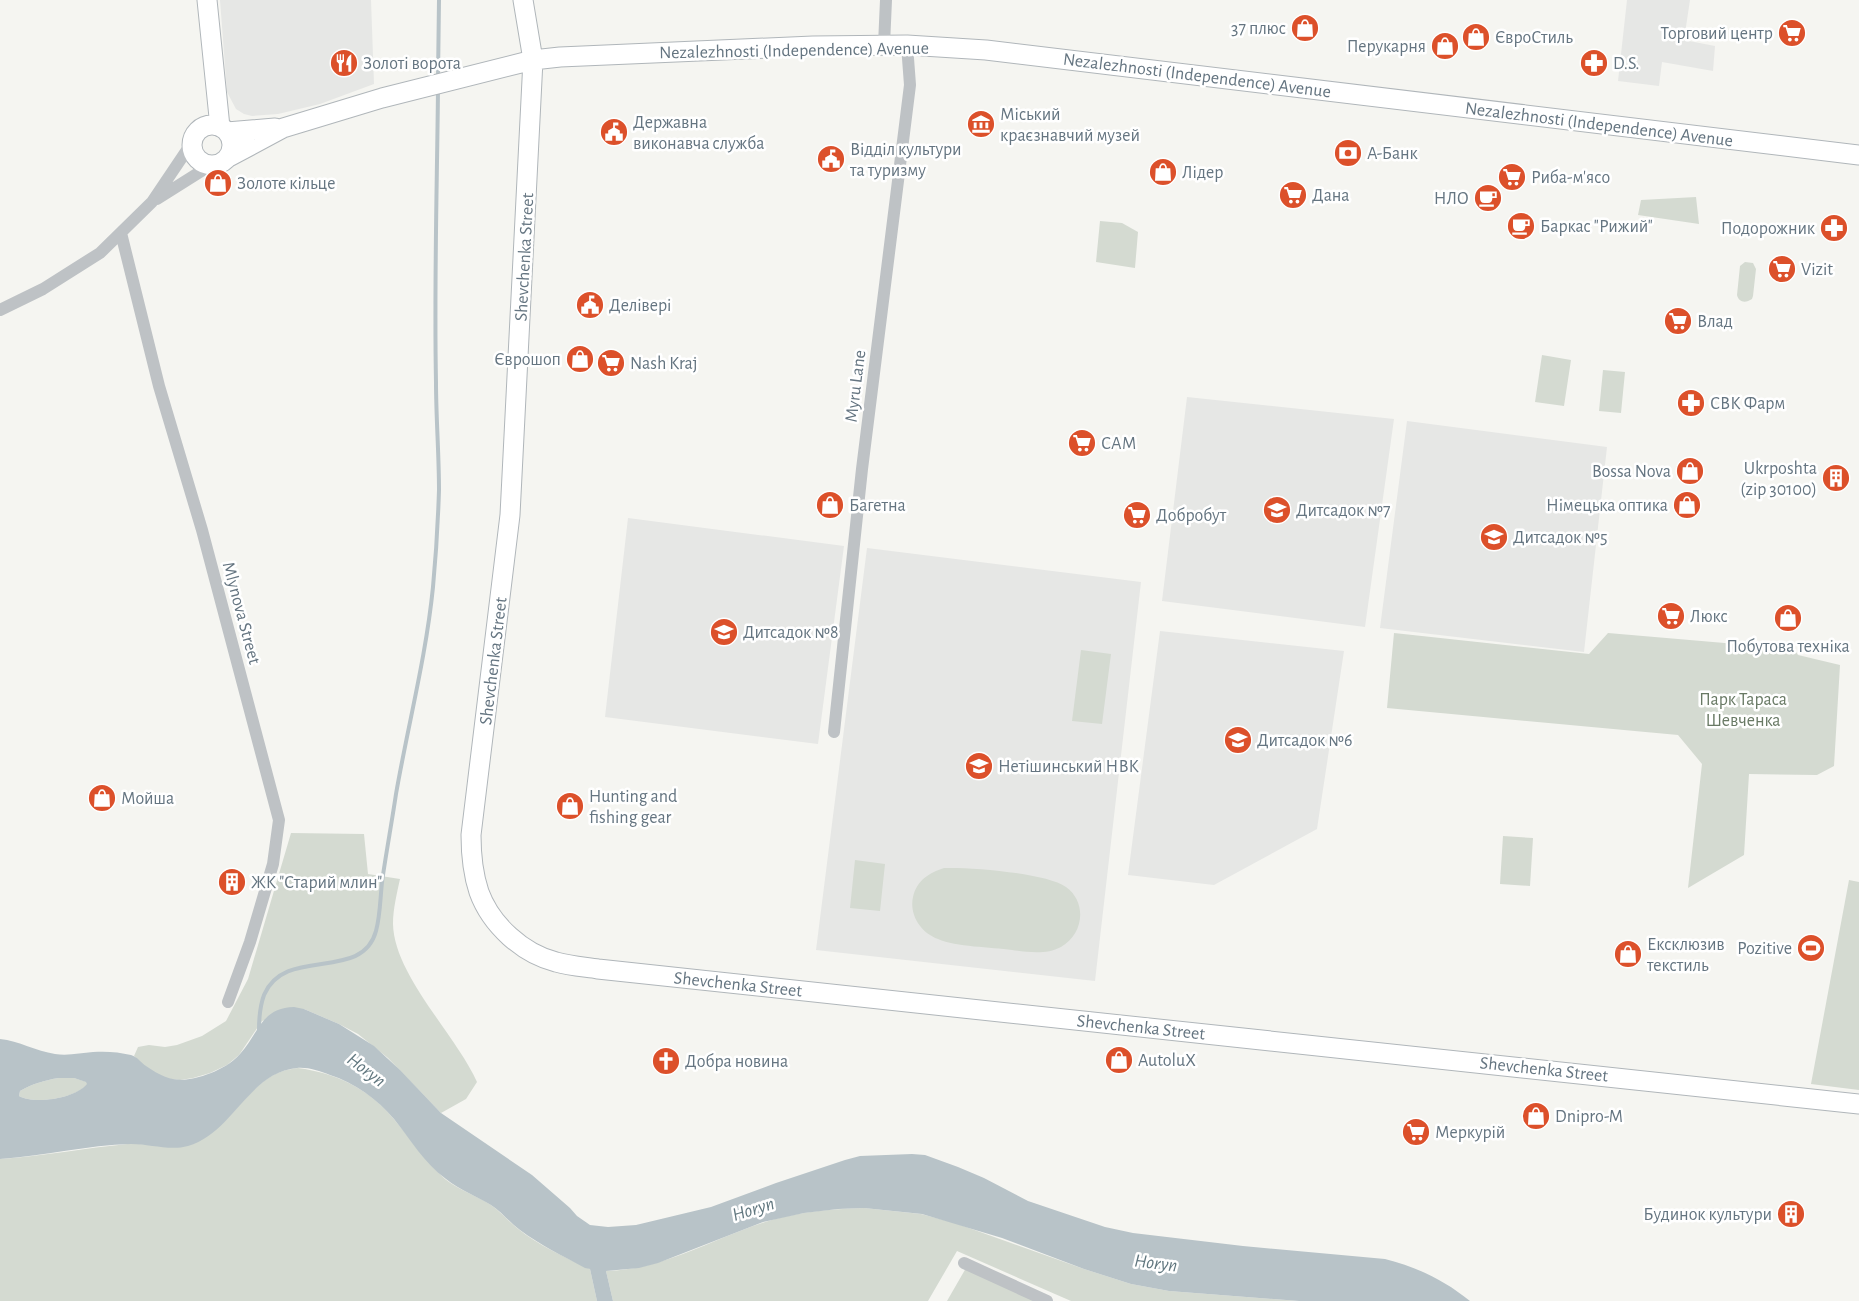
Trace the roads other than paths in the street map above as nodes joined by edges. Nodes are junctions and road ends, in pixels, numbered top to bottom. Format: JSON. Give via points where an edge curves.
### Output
{"nodes":[{"id":1,"x":207,"y":0,"type":"edge"},
{"id":2,"x":523,"y":0,"type":"edge"},
{"id":3,"x":886,"y":0,"type":"edge"},
{"id":4,"x":884,"y":45,"type":"junction"},
{"id":5,"x":907,"y":45,"type":"junction"},
{"id":6,"x":533,"y":60,"type":"junction"},
{"id":7,"x":216,"y":87,"type":"junction"},
{"id":8,"x":283,"y":128,"type":"junction"},
{"id":9,"x":223,"y":130,"type":"junction"},
{"id":10,"x":193,"y":140,"type":"junction"},
{"id":11,"x":1859,"y":155,"type":"edge"},
{"id":12,"x":219,"y":161,"type":"junction"},
{"id":13,"x":152,"y":202,"type":"junction"},
{"id":14,"x":121,"y":233,"type":"junction"},
{"id":15,"x":0,"y":310,"type":"edge"},
{"id":16,"x":834,"y":732,"type":"dead end"},
{"id":17,"x":228,"y":1002,"type":"dead end"},
{"id":18,"x":1859,"y":1104,"type":"edge"},
{"id":19,"x":964,"y":1263,"type":"dead end"},
{"id":20,"x":1047,"y":1301,"type":"edge"}],
"edges":[{"from":1,"to":7,"type":"street"},
{"from":2,"to":6,"type":"street","name":"Shevchenka Street"},
{"from":3,"to":4,"type":"street"},
{"from":4,"to":5,"type":"street","name":"Nezalezhnosti (Independence) Avenue"},
{"from":4,"to":6,"type":"street","name":"Nezalezhnosti (Independence) Avenue","via":[[726,49]]},
{"from":5,"to":11,"type":"street","name":"Nezalezhnosti (Independence) Avenue","via":[[995,51]]},
{"from":5,"to":16,"type":"street","name":"Myru Lane","via":[[910,85],[862,469]]},
{"from":6,"to":8,"type":"street","name":"Nezalezhnosti (Independence) Avenue","via":[[382,98]]},
{"from":6,"to":18,"type":"street","name":"Shevchenka Street","via":[[510,515],[471,835],[472,863],[480,893],[509,936],[539,956],[598,969]]},
{"from":7,"to":9,"type":"street"},
{"from":7,"to":10,"type":"street"},
{"from":8,"to":9,"type":"street"},
{"from":8,"to":12,"type":"street"},
{"from":9,"to":10,"type":"street","via":[[208,125],[202,127]]},
{"from":9,"to":12,"type":"street","via":[[232,145]]},
{"from":10,"to":12,"type":"street","via":[[192,150],[199,161]]},
{"from":10,"to":13,"type":"street"},
{"from":12,"to":13,"type":"street"},
{"from":13,"to":14,"type":"street"},
{"from":14,"to":15,"type":"street","via":[[74,271]]},
{"from":14,"to":17,"type":"street","name":"Mlynova Street","via":[[158,386],[202,530],[278,820],[273,864]]},
{"from":19,"to":20,"type":"street"}]}
